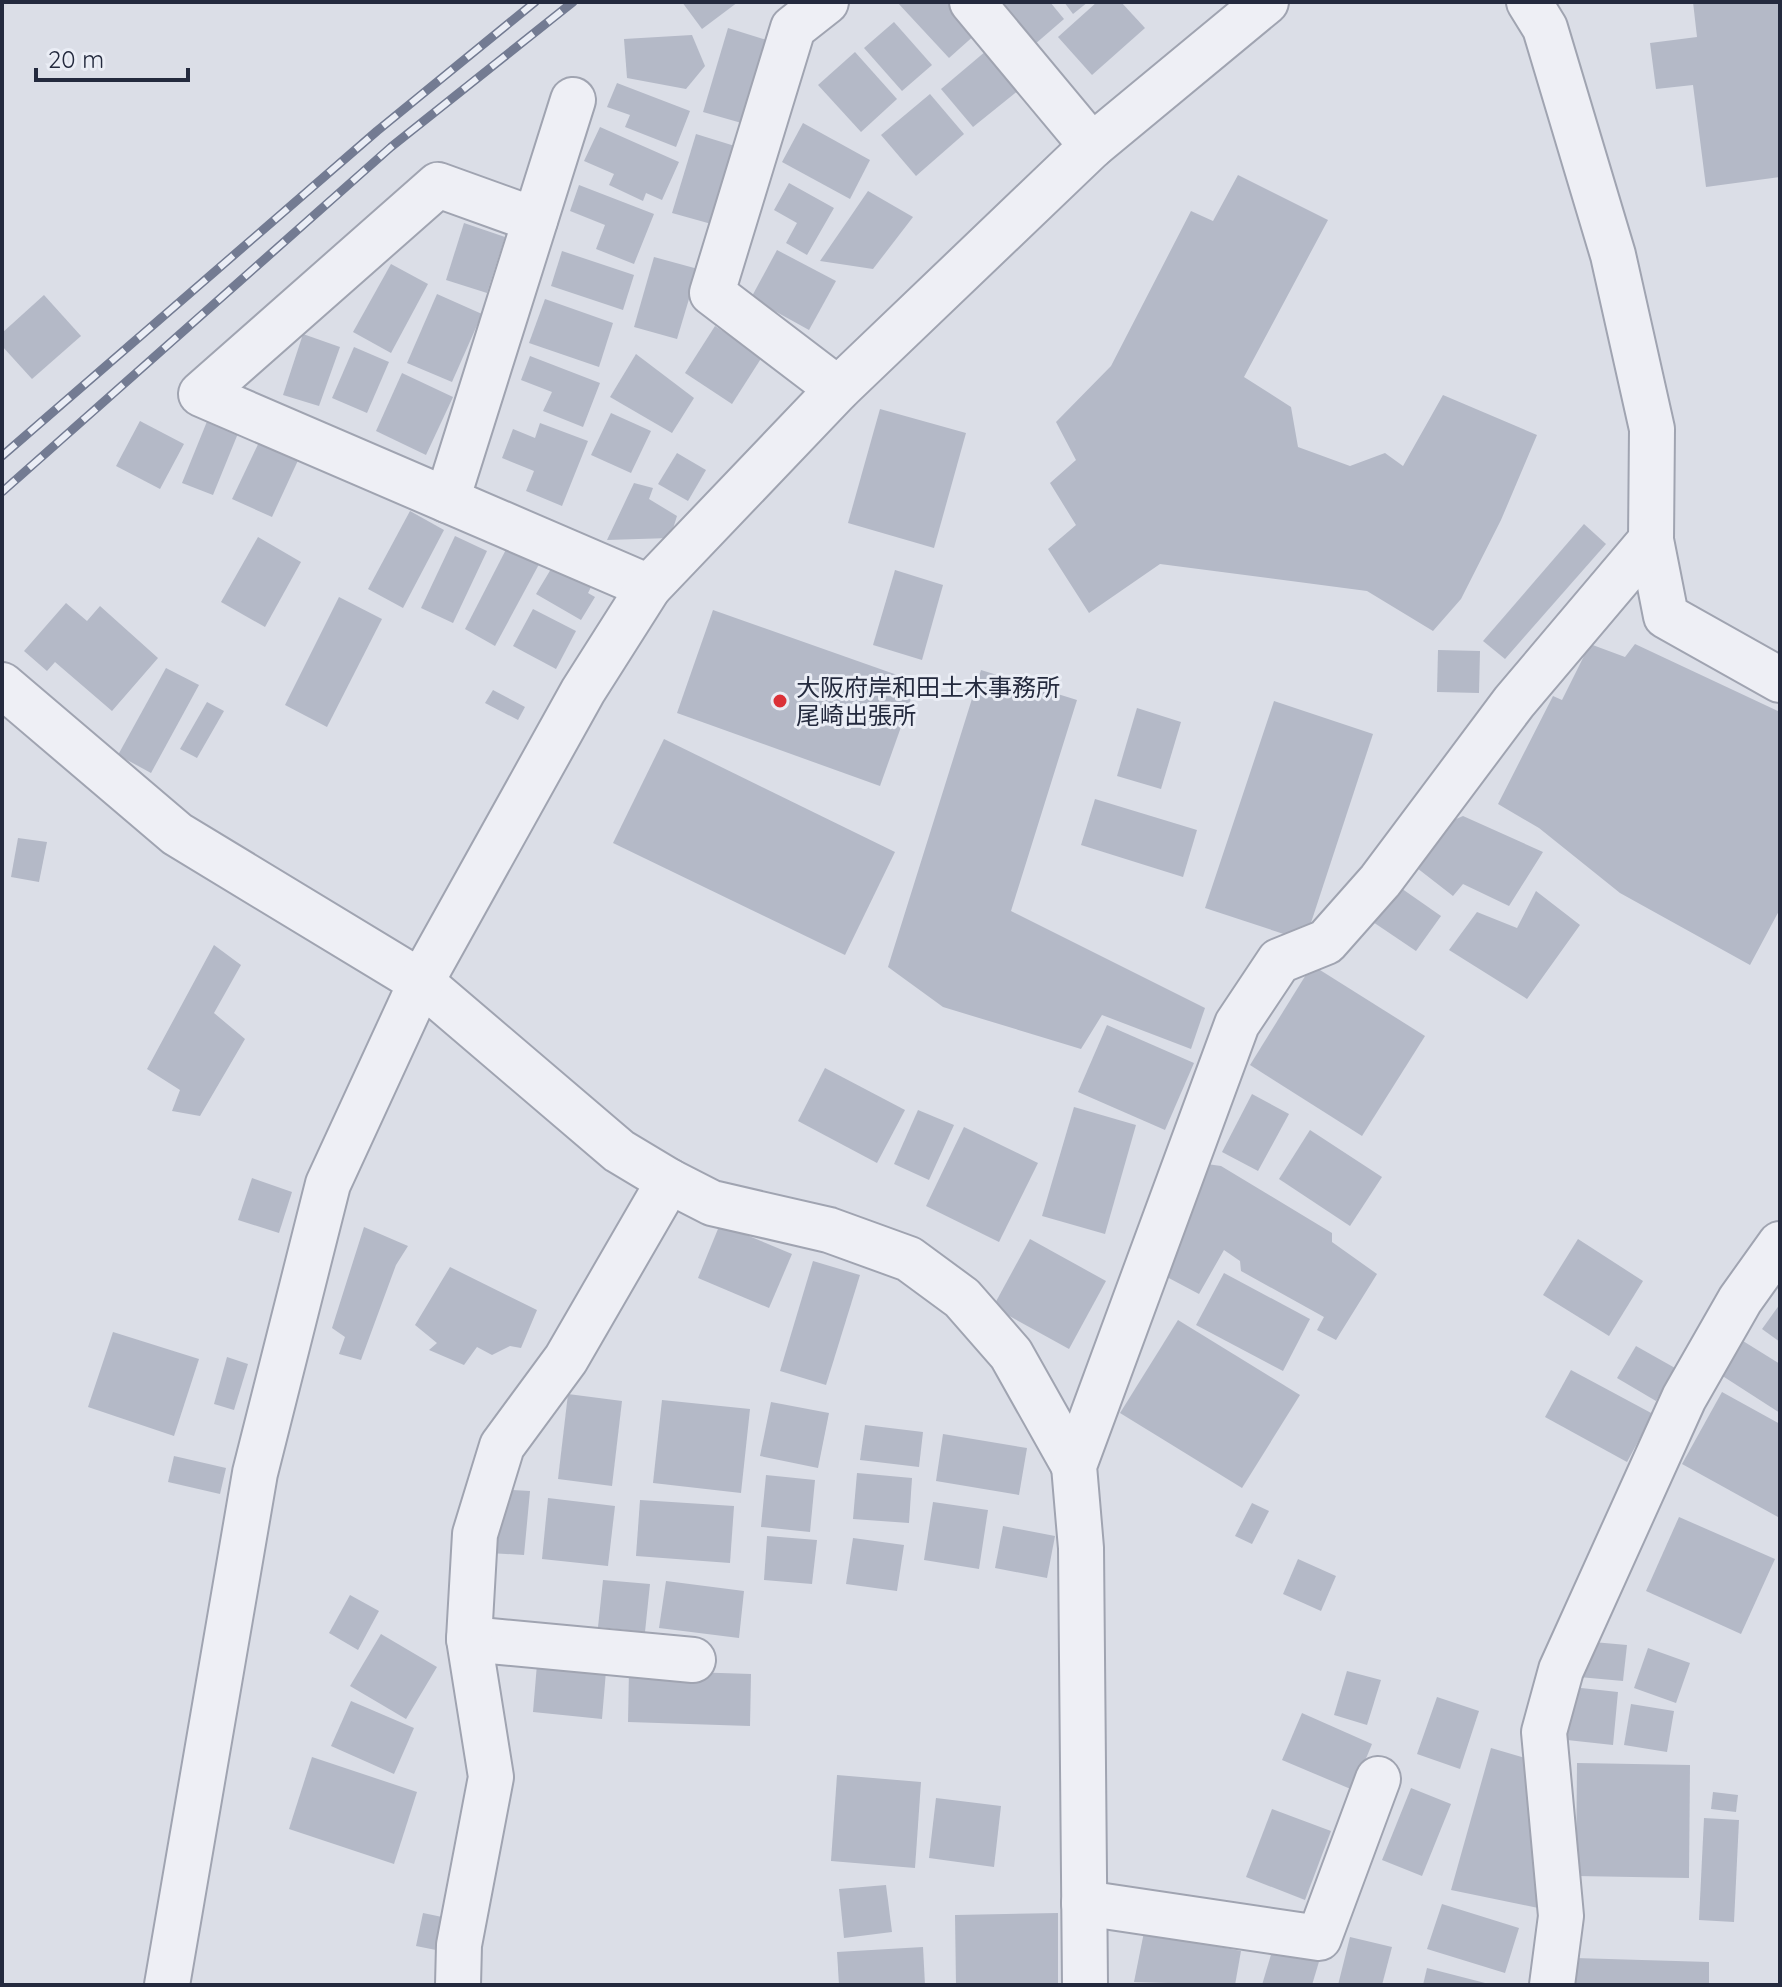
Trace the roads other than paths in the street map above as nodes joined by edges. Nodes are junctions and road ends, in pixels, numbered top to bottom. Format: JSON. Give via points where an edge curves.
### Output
{"nodes":[{"id":1,"x":826,"y":2,"type":"edge"},
{"id":2,"x":972,"y":2,"type":"edge"},
{"id":3,"x":1266,"y":2,"type":"edge"},
{"id":4,"x":1529,"y":2,"type":"edge"},
{"id":5,"x":573,"y":100,"type":"dead end"},
{"id":6,"x":1092,"y":146,"type":"junction"},
{"id":7,"x":535,"y":220,"type":"junction"},
{"id":8,"x":838,"y":389,"type":"junction"},
{"id":9,"x":447,"y":500,"type":"junction"},
{"id":10,"x":1651,"y":540,"type":"junction"},
{"id":11,"x":649,"y":587,"type":"junction"},
{"id":12,"x":1780,"y":680,"type":"edge"},
{"id":13,"x":2,"y":685,"type":"edge"},
{"id":14,"x":421,"y":982,"type":"junction"},
{"id":15,"x":669,"y":1181,"type":"junction"},
{"id":16,"x":1780,"y":1244,"type":"edge"},
{"id":17,"x":1074,"y":1466,"type":"junction"},
{"id":18,"x":469,"y":1639,"type":"junction"},
{"id":19,"x":693,"y":1660,"type":"dead end"},
{"id":20,"x":1378,"y":1779,"type":"dead end"},
{"id":21,"x":1084,"y":1903,"type":"junction"},
{"id":22,"x":167,"y":1985,"type":"edge"},
{"id":23,"x":458,"y":1985,"type":"edge"},
{"id":24,"x":1085,"y":1985,"type":"edge"},
{"id":25,"x":1552,"y":1985,"type":"edge"}],
"edges":[{"from":1,"to":8,"type":"street","via":[[793,28],[712,293]]},
{"from":2,"to":6,"type":"street"},
{"from":3,"to":6,"type":"street"},
{"from":4,"to":10,"type":"street","via":[[1545,28],[1613,255],[1652,429]]},
{"from":5,"to":7,"type":"street"},
{"from":6,"to":8,"type":"street"},
{"from":7,"to":9,"type":"street"},
{"from":7,"to":9,"type":"street","via":[[438,185],[201,394]]},
{"from":8,"to":11,"type":"street"},
{"from":9,"to":11,"type":"street"},
{"from":10,"to":12,"type":"street","via":[[1666,616]]},
{"from":10,"to":17,"type":"street","via":[[1514,702],[1380,881],[1326,942],[1279,961],[1237,1024]]},
{"from":11,"to":14,"type":"street","via":[[583,691]]},
{"from":13,"to":14,"type":"street","via":[[177,834]]},
{"from":14,"to":15,"type":"street","via":[[619,1151]]},
{"from":14,"to":22,"type":"street","via":[[328,1184],[255,1473]]},
{"from":15,"to":17,"type":"street","via":[[712,1203],[829,1230],[909,1259],[962,1298],[1011,1354]]},
{"from":15,"to":18,"type":"street","via":[[566,1359],[502,1446],[475,1534]]},
{"from":16,"to":25,"type":"street","via":[[1740,1300],[1684,1398],[1561,1670],[1544,1732],[1561,1916]]},
{"from":17,"to":21,"type":"street","via":[[1081,1548]]},
{"from":18,"to":19,"type":"street"},
{"from":18,"to":23,"type":"street","via":[[491,1777],[459,1945]]},
{"from":20,"to":21,"type":"street","via":[[1319,1938]]},
{"from":21,"to":24,"type":"street"}]}
